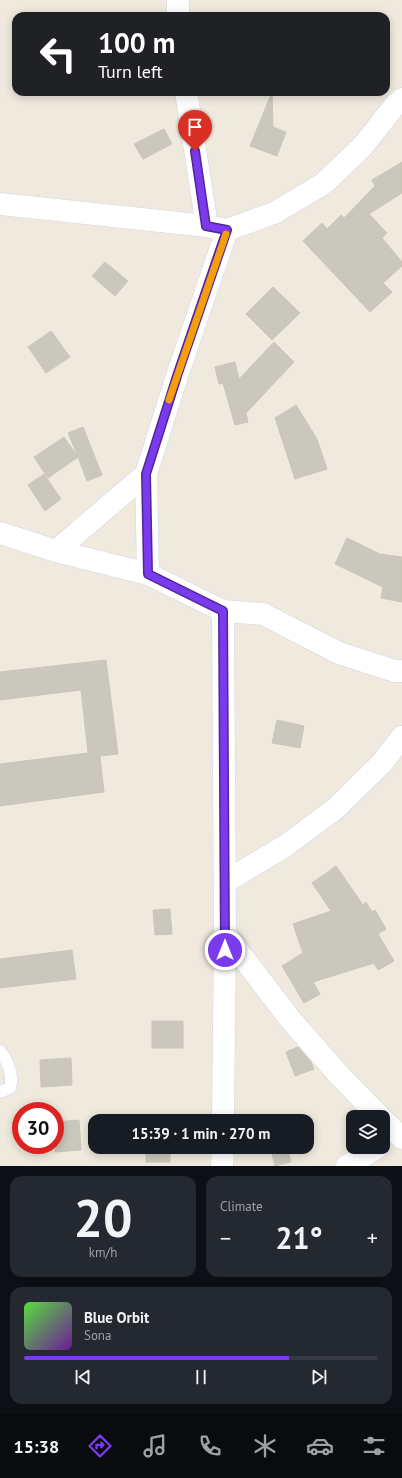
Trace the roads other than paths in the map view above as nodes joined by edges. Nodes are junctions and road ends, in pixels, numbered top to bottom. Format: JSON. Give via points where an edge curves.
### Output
{"nodes":[{"id":1,"x":178,"y":0,"type":"edge"},
{"id":2,"x":178,"y":12,"type":"edge"},
{"id":3,"x":187,"y":96,"type":"edge"},
{"id":4,"x":402,"y":99,"type":"edge"},
{"id":5,"x":0,"y":204,"type":"edge"},
{"id":6,"x":217,"y":228,"type":"junction"},
{"id":7,"x":146,"y":474,"type":"junction"},
{"id":8,"x":0,"y":533,"type":"edge"},
{"id":9,"x":56,"y":551,"type":"junction"},
{"id":10,"x":148,"y":574,"type":"junction"},
{"id":11,"x":223,"y":611,"type":"junction"},
{"id":12,"x":402,"y":670,"type":"edge"},
{"id":13,"x":402,"y":737,"type":"edge"},
{"id":14,"x":225,"y":882,"type":"junction"},
{"id":15,"x":226,"y":934,"type":"junction"},
{"id":16,"x":0,"y":1051,"type":"edge"},
{"id":17,"x":0,"y":1092,"type":"edge"},
{"id":18,"x":373,"y":1110,"type":"edge"},
{"id":19,"x":223,"y":1114,"type":"edge"},
{"id":20,"x":223,"y":1154,"type":"edge"},
{"id":21,"x":367,"y":1154,"type":"edge"},
{"id":22,"x":222,"y":1166,"type":"edge"},
{"id":23,"x":347,"y":1166,"type":"edge"}],
"edges":[{"from":1,"to":2,"type":"street"},
{"from":3,"to":6,"type":"street"},
{"from":4,"to":6,"type":"street","via":[[362,147],[323,184],[274,213]]},
{"from":5,"to":6,"type":"street"},
{"from":6,"to":7,"type":"street","via":[[178,373]]},
{"from":7,"to":9,"type":"street"},
{"from":7,"to":10,"type":"street"},
{"from":8,"to":9,"type":"street"},
{"from":9,"to":10,"type":"street"},
{"from":10,"to":11,"type":"street"},
{"from":11,"to":12,"type":"street","via":[[263,614],[339,653],[395,671]]},
{"from":11,"to":14,"type":"street"},
{"from":13,"to":14,"type":"street","via":[[382,763],[335,809],[285,846]]},
{"from":14,"to":15,"type":"street"},
{"from":15,"to":18,"type":"street","via":[[290,1019]]},
{"from":15,"to":19,"type":"street"},
{"from":16,"to":17,"type":"lane","via":[[8,1062],[12,1080],[10,1088]]},
{"from":20,"to":22,"type":"street"},
{"from":21,"to":23,"type":"street"}]}
